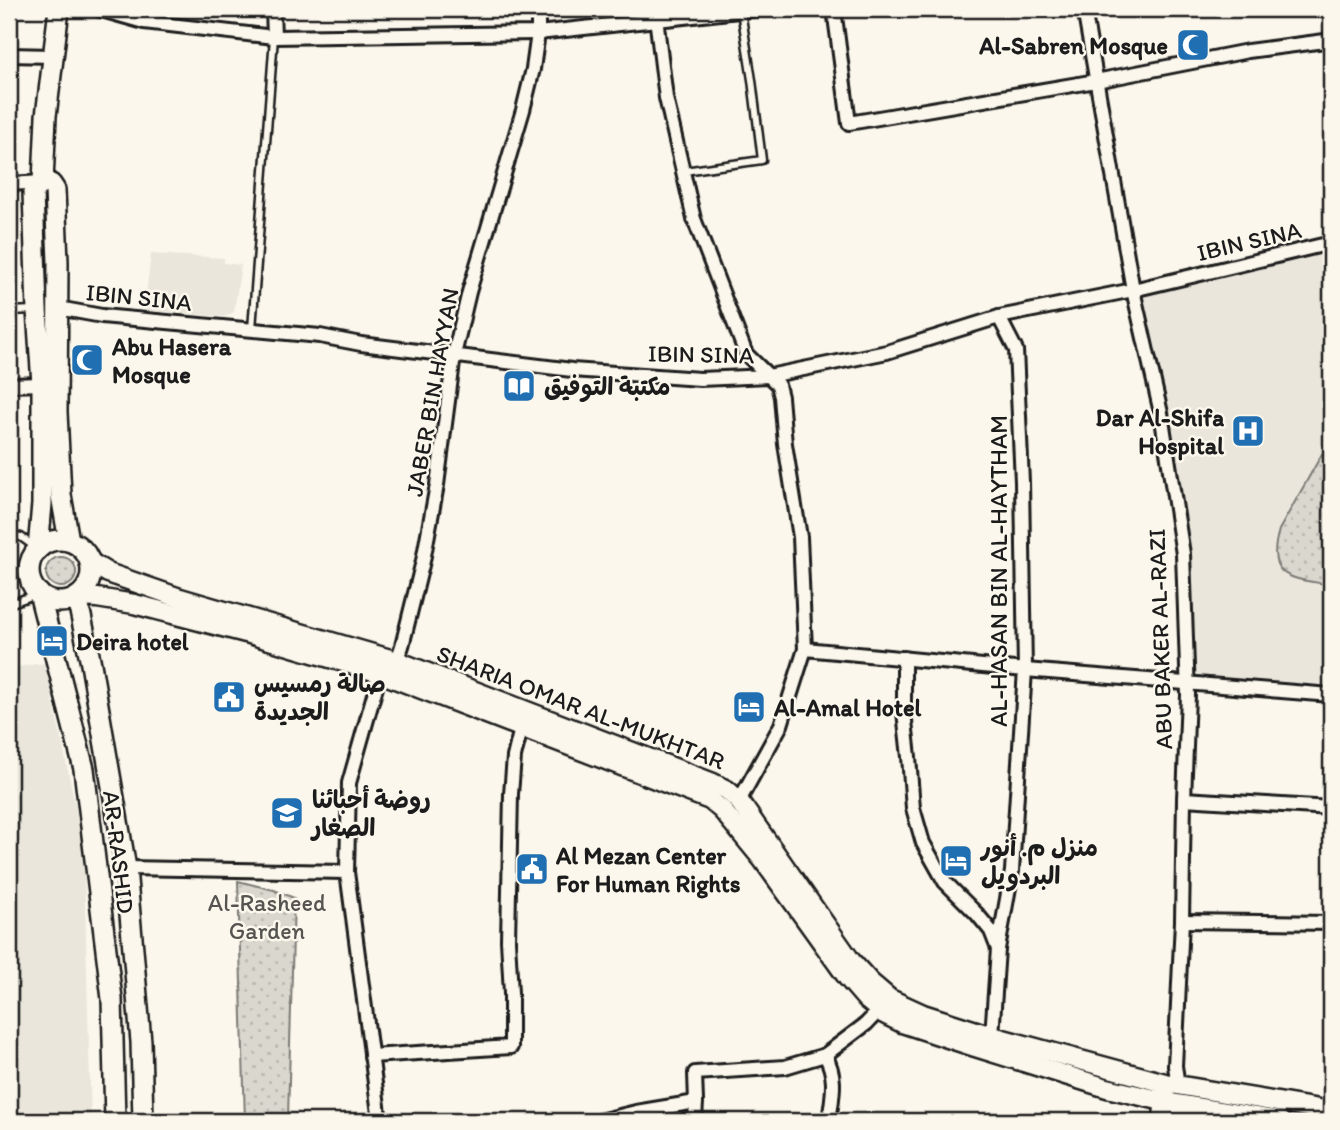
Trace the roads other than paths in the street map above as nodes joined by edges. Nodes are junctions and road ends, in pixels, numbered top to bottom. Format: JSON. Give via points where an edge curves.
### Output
{"nodes":[{"id":1,"x":60,"y":9,"type":"edge"},
{"id":2,"x":98,"y":9,"type":"edge"},
{"id":3,"x":273,"y":9,"type":"edge"},
{"id":4,"x":538,"y":9,"type":"edge"},
{"id":5,"x":757,"y":9,"type":"edge"},
{"id":6,"x":834,"y":9,"type":"edge"},
{"id":7,"x":1084,"y":9,"type":"edge"},
{"id":8,"x":741,"y":11,"type":"junction"},
{"id":9,"x":655,"y":14,"type":"edge"},
{"id":10,"x":538,"y":33,"type":"junction"},
{"id":11,"x":274,"y":37,"type":"junction"},
{"id":12,"x":1331,"y":38,"type":"edge"},
{"id":13,"x":9,"y":55,"type":"edge"},
{"id":14,"x":53,"y":56,"type":"junction"},
{"id":15,"x":1096,"y":81,"type":"junction"},
{"id":16,"x":683,"y":171,"type":"junction"},
{"id":17,"x":43,"y":181,"type":"junction"},
{"id":18,"x":9,"y":184,"type":"edge"},
{"id":19,"x":1331,"y":243,"type":"edge"},
{"id":20,"x":1133,"y":290,"type":"junction"},
{"id":21,"x":58,"y":308,"type":"junction"},
{"id":22,"x":37,"y":310,"type":"junction"},
{"id":23,"x":9,"y":311,"type":"edge"},
{"id":24,"x":999,"y":317,"type":"junction"},
{"id":25,"x":252,"y":329,"type":"junction"},
{"id":26,"x":454,"y":355,"type":"junction"},
{"id":27,"x":769,"y":376,"type":"junction"},
{"id":28,"x":42,"y":384,"type":"junction"},
{"id":29,"x":9,"y":385,"type":"edge"},
{"id":30,"x":9,"y":535,"type":"edge"},
{"id":31,"x":69,"y":541,"type":"junction"},
{"id":32,"x":37,"y":549,"type":"junction"},
{"id":33,"x":90,"y":562,"type":"junction"},
{"id":34,"x":39,"y":593,"type":"junction"},
{"id":35,"x":76,"y":597,"type":"junction"},
{"id":36,"x":9,"y":604,"type":"edge"},
{"id":37,"x":805,"y":649,"type":"junction"},
{"id":38,"x":904,"y":658,"type":"junction"},
{"id":39,"x":389,"y":664,"type":"junction"},
{"id":40,"x":1025,"y":670,"type":"junction"},
{"id":41,"x":1188,"y":683,"type":"junction"},
{"id":42,"x":1331,"y":695,"type":"edge"},
{"id":43,"x":523,"y":718,"type":"junction"},
{"id":44,"x":1184,"y":799,"type":"junction"},
{"id":45,"x":739,"y":801,"type":"junction"},
{"id":46,"x":1331,"y":808,"type":"edge"},
{"id":47,"x":126,"y":868,"type":"junction"},
{"id":48,"x":347,"y":872,"type":"junction"},
{"id":49,"x":1182,"y":921,"type":"junction"},
{"id":50,"x":1331,"y":923,"type":"edge"},
{"id":51,"x":998,"y":950,"type":"junction"},
{"id":52,"x":884,"y":1005,"type":"junction"},
{"id":53,"x":992,"y":1036,"type":"junction"},
{"id":54,"x":825,"y":1055,"type":"junction"},
{"id":55,"x":370,"y":1056,"type":"junction"},
{"id":56,"x":1172,"y":1099,"type":"edge"},
{"id":57,"x":696,"y":1102,"type":"junction"},
{"id":58,"x":1331,"y":1111,"type":"edge"},
{"id":59,"x":115,"y":1121,"type":"edge"},
{"id":60,"x":143,"y":1121,"type":"edge"},
{"id":61,"x":380,"y":1121,"type":"edge"},
{"id":62,"x":599,"y":1121,"type":"edge"},
{"id":63,"x":695,"y":1121,"type":"edge"},
{"id":64,"x":829,"y":1121,"type":"edge"},
{"id":65,"x":1163,"y":1121,"type":"edge"},
{"id":66,"x":1280,"y":1121,"type":"edge"}],
"edges":[{"from":1,"to":14,"type":"main road"},
{"from":2,"to":11,"type":"street","via":[[144,22]]},
{"from":3,"to":11,"type":"street"},
{"from":4,"to":10,"type":"street","name":"JABER BIN HAYYAN"},
{"from":5,"to":8,"type":"street"},
{"from":6,"to":15,"type":"street","via":[[849,123]]},
{"from":7,"to":15,"type":"street","name":"ABU BAKER AL-RAZI"},
{"from":8,"to":9,"type":"street"},
{"from":8,"to":16,"type":"lane","via":[[762,160]]},
{"from":9,"to":10,"type":"street"},
{"from":9,"to":16,"type":"street","via":[[666,98]]},
{"from":10,"to":11,"type":"street"},
{"from":10,"to":26,"type":"street","name":"JABER BIN HAYYAN","via":[[523,110]]},
{"from":11,"to":25,"type":"lane"},
{"from":12,"to":15,"type":"street"},
{"from":13,"to":14,"type":"street"},
{"from":14,"to":17,"type":"main road"},
{"from":15,"to":20,"type":"street","name":"ABU BAKER AL-RAZI"},
{"from":16,"to":27,"type":"street","via":[[694,219],[746,354]]},
{"from":17,"to":18,"type":"street"},
{"from":17,"to":21,"type":"main road","via":[[55,190]]},
{"from":17,"to":22,"type":"main road","via":[[33,192]]},
{"from":19,"to":20,"type":"street","name":"IBIN SINA"},
{"from":20,"to":24,"type":"street","name":"IBIN SINA"},
{"from":20,"to":41,"type":"street","name":"ABU BAKER AL-RAZI","via":[[1161,413],[1183,554]]},
{"from":21,"to":25,"type":"street","name":"IBIN SINA"},
{"from":21,"to":31,"type":"main road","via":[[57,412],[61,495]]},
{"from":22,"to":23,"type":"lane"},
{"from":22,"to":28,"type":"main road"},
{"from":24,"to":27,"type":"street","name":"IBIN SINA","via":[[887,352]]},
{"from":24,"to":40,"type":"street","name":"AL-HASAN BIN AL-HAYTHAM","via":[[1016,350]]},
{"from":25,"to":26,"type":"street","name":"IBIN SINA"},
{"from":26,"to":27,"type":"street","name":"IBIN SINA","via":[[699,379]]},
{"from":26,"to":39,"type":"street","name":"JABER BIN HAYYAN","via":[[423,561],[402,646]]},
{"from":27,"to":37,"type":"street","via":[[781,397],[800,537]]},
{"from":28,"to":29,"type":"street"},
{"from":28,"to":32,"type":"main road","via":[[42,504]]},
{"from":30,"to":32,"type":"lane","via":[[21,537]]},
{"from":31,"to":32,"type":"main road","via":[[49,542]]},
{"from":31,"to":33,"type":"main road"},
{"from":32,"to":34,"type":"main road","via":[[30,575]]},
{"from":33,"to":35,"type":"main road","via":[[89,582]]},
{"from":33,"to":39,"type":"main road","name":"SHARIA OMAR AL-MUKHTAR","via":[[108,573],[180,598]]},
{"from":34,"to":35,"type":"main road","via":[[57,602]]},
{"from":34,"to":36,"type":"lane"},
{"from":34,"to":59,"type":"main road","name":"AR-RASHID","via":[[84,769],[112,999]]},
{"from":35,"to":39,"type":"main road","name":"SHARIA OMAR AL-MUKHTAR","via":[[134,604],[246,634]]},
{"from":35,"to":47,"type":"main road","name":"AR-RASHID"},
{"from":37,"to":38,"type":"street"},
{"from":37,"to":45,"type":"street","via":[[781,725]]},
{"from":38,"to":40,"type":"street"},
{"from":38,"to":51,"type":"street","via":[[913,808],[923,843],[945,882],[977,914]]},
{"from":39,"to":43,"type":"main road","name":"SHARIA OMAR AL-MUKHTAR"},
{"from":39,"to":48,"type":"street","name":"JABER BIN HAYYAN","via":[[349,783]]},
{"from":40,"to":41,"type":"street"},
{"from":40,"to":51,"type":"street","name":"AL-HASAN BIN AL-HAYTHAM","via":[[1012,871]]},
{"from":41,"to":42,"type":"street"},
{"from":41,"to":44,"type":"street","name":"ABU BAKER AL-RAZI"},
{"from":43,"to":45,"type":"main road","name":"SHARIA OMAR AL-MUKHTAR","via":[[713,783]]},
{"from":43,"to":52,"type":"main road","name":"SHARIA OMAR AL-MUKHTAR","via":[[710,800],[763,860],[847,976]]},
{"from":43,"to":55,"type":"street","via":[[511,794],[511,1047]]},
{"from":44,"to":46,"type":"street"},
{"from":44,"to":49,"type":"street","name":"ABU BAKER AL-RAZI"},
{"from":45,"to":52,"type":"main road","name":"SHARIA OMAR AL-MUKHTAR"},
{"from":47,"to":48,"type":"street"},
{"from":47,"to":60,"type":"main road","name":"AR-RASHID"},
{"from":48,"to":55,"type":"street","name":"JABER BIN HAYYAN"},
{"from":49,"to":50,"type":"street"},
{"from":49,"to":56,"type":"street","name":"ABU BAKER AL-RAZI"},
{"from":51,"to":53,"type":"street","name":"AL-HASAN BIN AL-HAYTHAM"},
{"from":52,"to":53,"type":"main road","name":"SHARIA OMAR AL-MUKHTAR"},
{"from":52,"to":54,"type":"street"},
{"from":52,"to":56,"type":"main road","name":"SHARIA OMAR AL-MUKHTAR","via":[[902,1023],[972,1046],[1107,1088]]},
{"from":53,"to":56,"type":"main road","name":"SHARIA OMAR AL-MUKHTAR"},
{"from":54,"to":57,"type":"street","via":[[785,1067],[695,1073]]},
{"from":54,"to":64,"type":"street","via":[[834,1082]]},
{"from":55,"to":61,"type":"street","name":"JABER BIN HAYYAN"},
{"from":56,"to":58,"type":"main road","name":"SHARIA OMAR AL-MUKHTAR"},
{"from":56,"to":65,"type":"main road"},
{"from":56,"to":66,"type":"main road","name":"SHARIA OMAR AL-MUKHTAR"},
{"from":57,"to":62,"type":"street"},
{"from":57,"to":63,"type":"street"}]}
